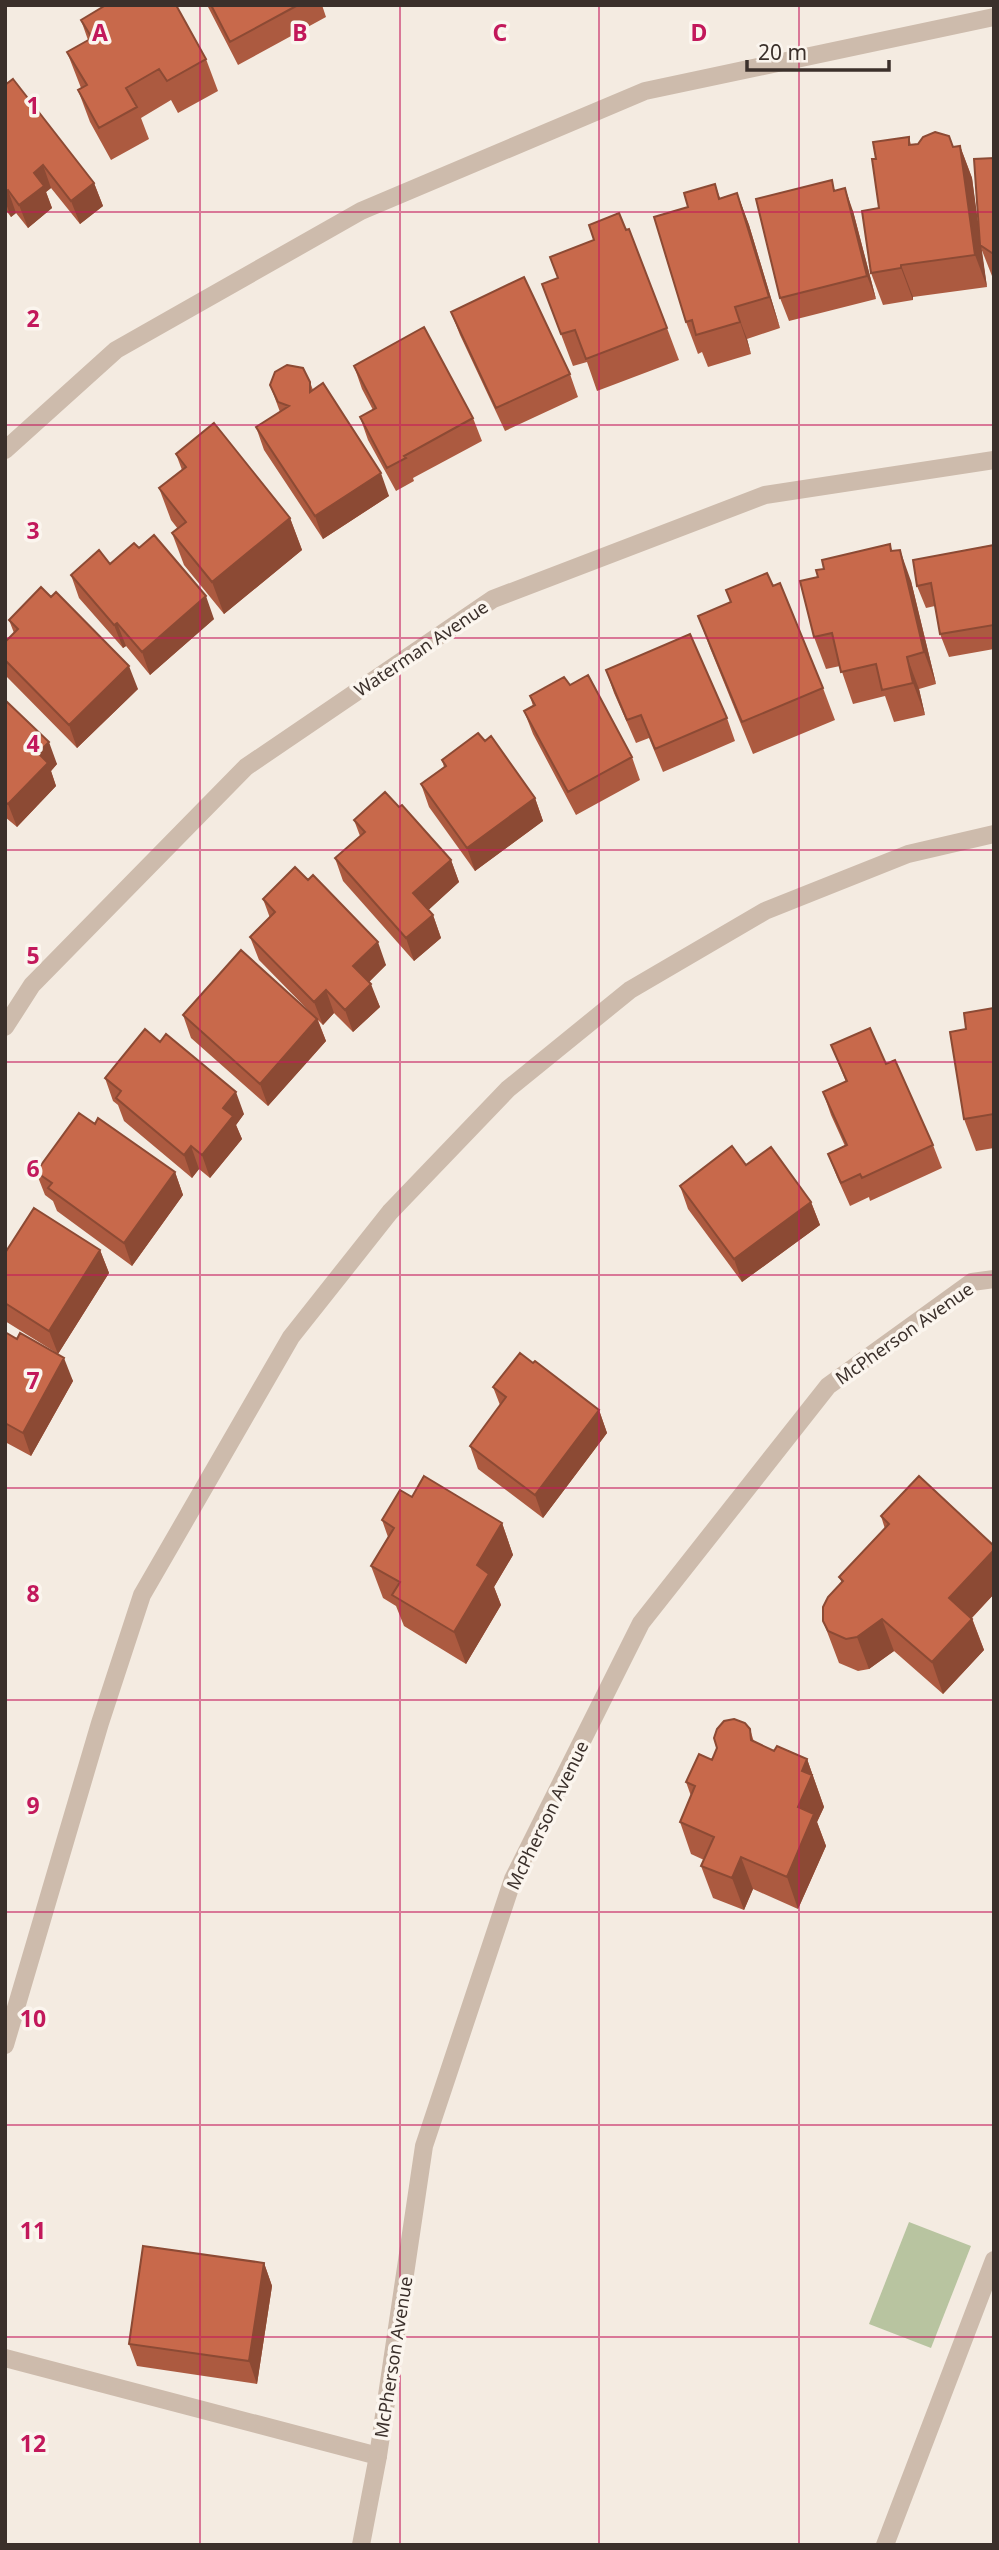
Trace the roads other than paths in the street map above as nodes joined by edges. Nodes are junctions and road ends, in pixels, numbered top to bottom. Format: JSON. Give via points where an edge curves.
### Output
{"nodes":[{"id":1,"x":994,"y":17,"type":"edge"},
{"id":2,"x":5,"y":450,"type":"edge"},
{"id":3,"x":994,"y":460,"type":"edge"},
{"id":4,"x":994,"y":834,"type":"edge"},
{"id":5,"x":5,"y":1027,"type":"edge"},
{"id":6,"x":994,"y":1279,"type":"edge"},
{"id":7,"x":5,"y":2045,"type":"edge"},
{"id":8,"x":994,"y":2260,"type":"edge"},
{"id":9,"x":5,"y":2358,"type":"edge"},
{"id":10,"x":378,"y":2456,"type":"junction"},
{"id":11,"x":361,"y":2545,"type":"edge"},
{"id":12,"x":885,"y":2545,"type":"edge"}],
"edges":[{"from":1,"to":2,"type":"street","via":[[645,90],[360,211],[116,350]]},
{"from":3,"to":5,"type":"street","name":"Waterman Avenue","via":[[765,495],[493,600],[246,767],[32,985]]},
{"from":4,"to":7,"type":"street","via":[[908,853],[765,911],[630,990],[508,1089],[390,1212],[291,1337],[142,1595]]},
{"from":6,"to":10,"type":"street","name":"McPherson Avenue","via":[[972,1282],[828,1386],[641,1623],[513,1879],[424,2146]]},
{"from":8,"to":12,"type":"street"},
{"from":9,"to":10,"type":"street"},
{"from":10,"to":11,"type":"street","name":"McPherson Avenue"}]}
